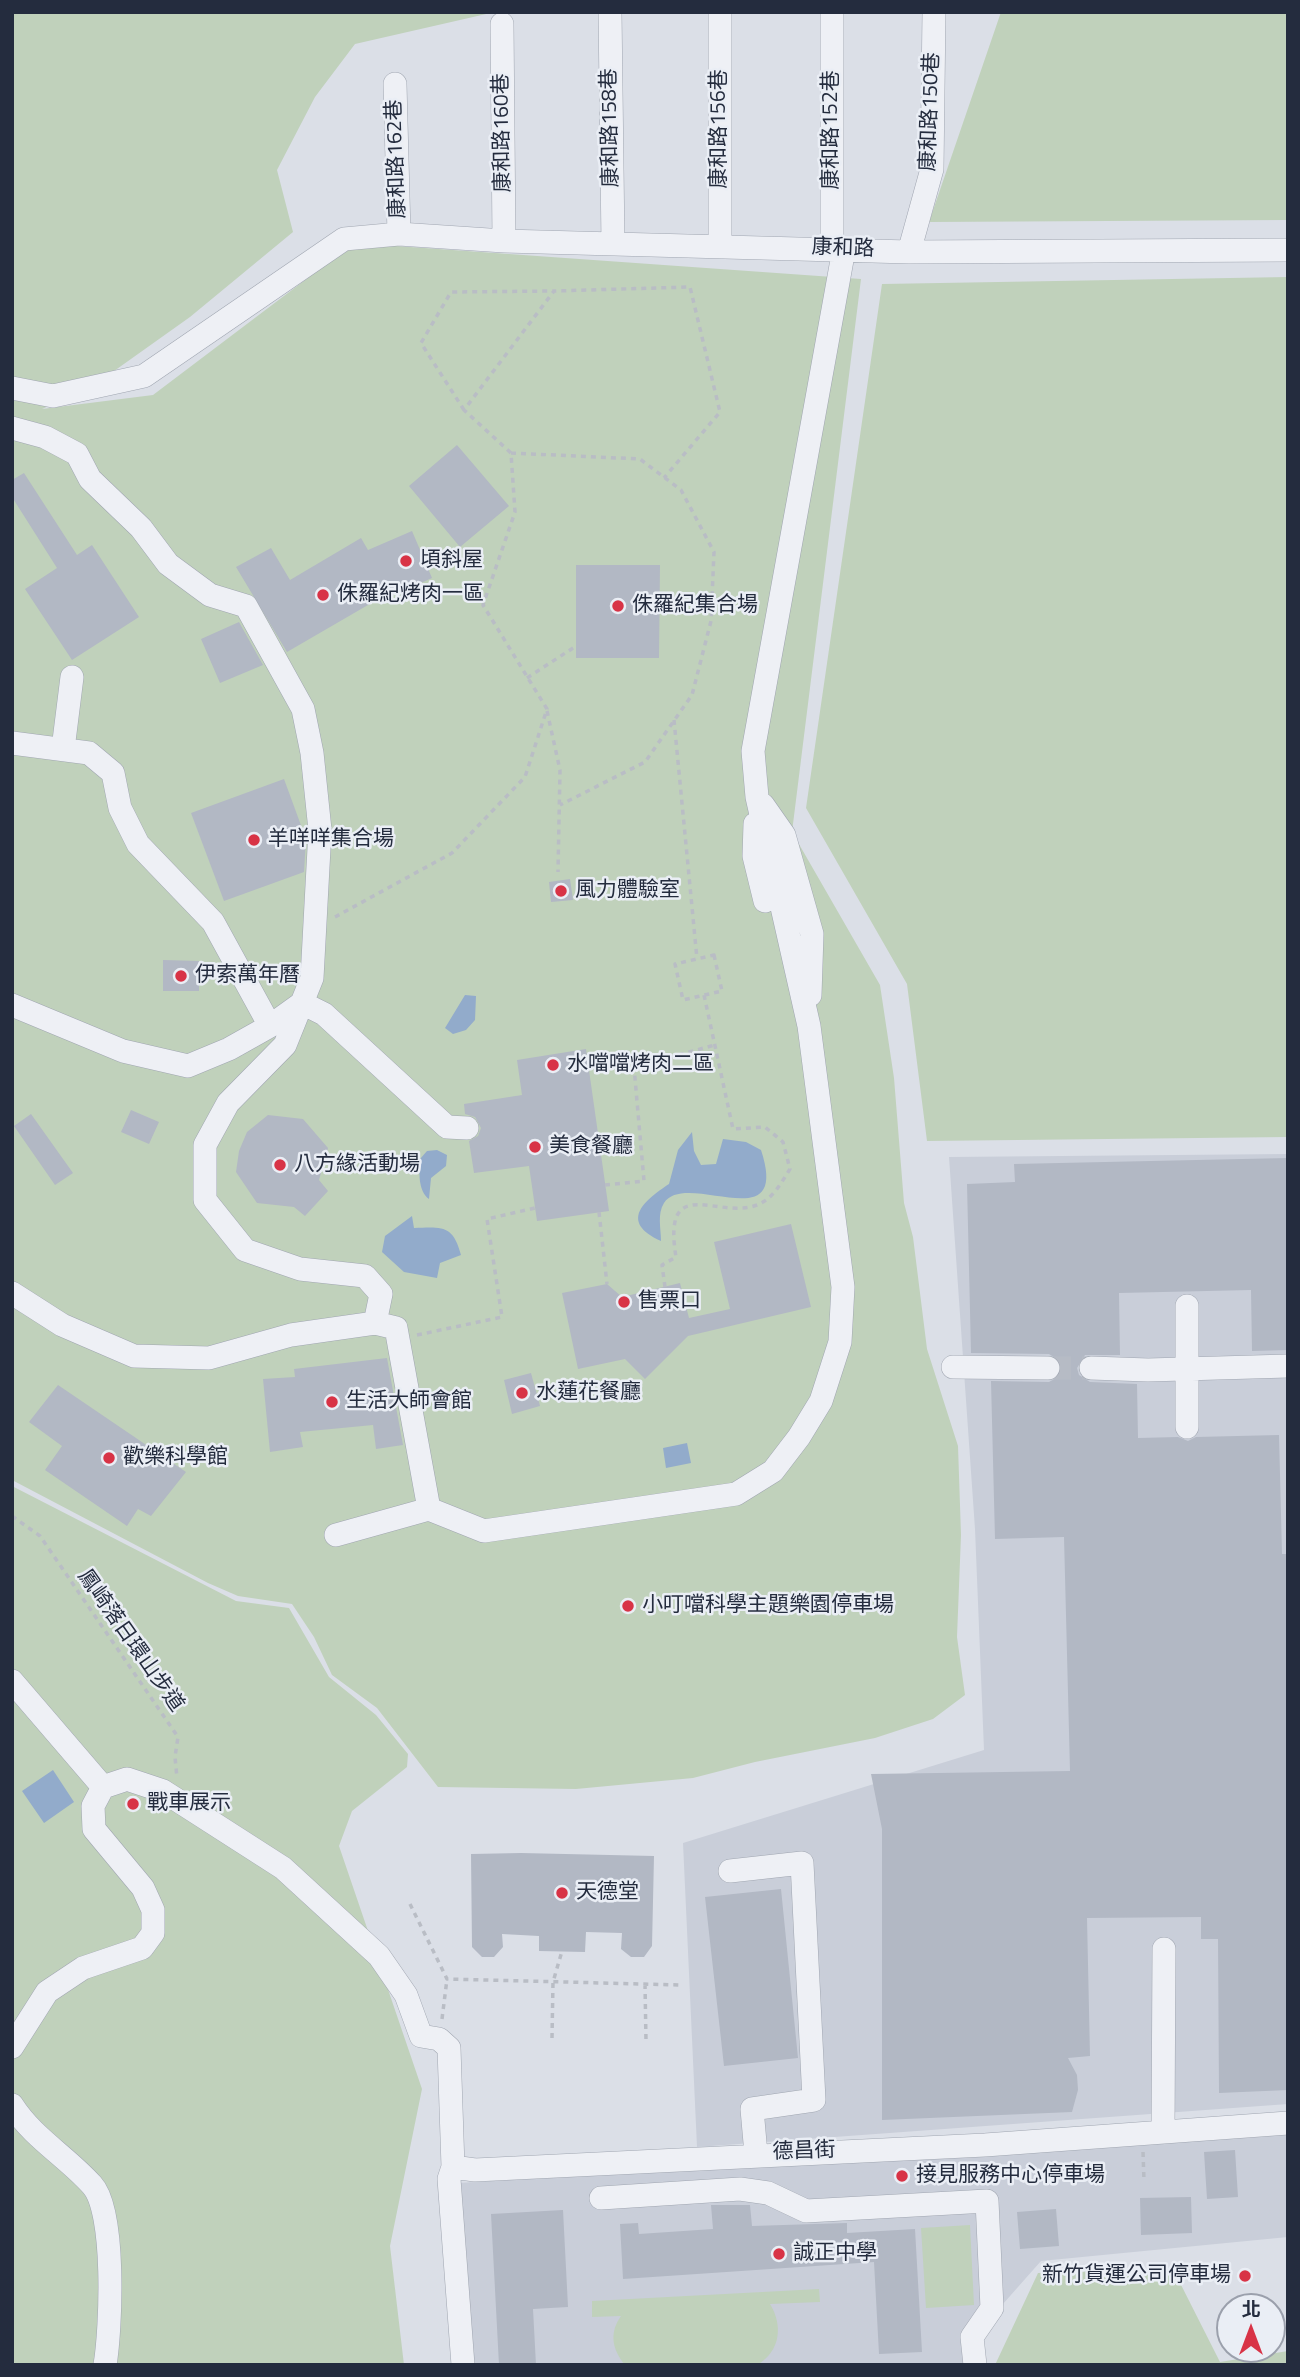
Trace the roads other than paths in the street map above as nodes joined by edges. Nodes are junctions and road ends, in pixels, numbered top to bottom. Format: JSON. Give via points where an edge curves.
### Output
{"nodes":[{"id":1,"x":610,"y":12,"type":"edge"},
{"id":2,"x":720,"y":12,"type":"edge"},
{"id":3,"x":832,"y":12,"type":"edge"},
{"id":4,"x":934,"y":12,"type":"edge"},
{"id":5,"x":502,"y":24,"type":"dead end"},
{"id":6,"x":395,"y":84,"type":"dead end"},
{"id":7,"x":399,"y":234,"type":"junction"},
{"id":8,"x":504,"y":241,"type":"junction"},
{"id":9,"x":613,"y":244,"type":"junction"},
{"id":10,"x":720,"y":246,"type":"junction"},
{"id":11,"x":838,"y":249,"type":"junction"},
{"id":12,"x":1288,"y":250,"type":"edge"},
{"id":13,"x":909,"y":252,"type":"junction"},
{"id":14,"x":12,"y":388,"type":"edge"},
{"id":15,"x":12,"y":428,"type":"edge"},
{"id":16,"x":72,"y":677,"type":"dead end"},
{"id":17,"x":12,"y":743,"type":"edge"},
{"id":18,"x":63,"y":749,"type":"junction"},
{"id":19,"x":302,"y":1003,"type":"junction"},
{"id":20,"x":12,"y":1005,"type":"edge"},
{"id":21,"x":270,"y":1026,"type":"junction"},
{"id":22,"x":467,"y":1128,"type":"dead end"},
{"id":23,"x":12,"y":1293,"type":"edge"},
{"id":24,"x":1187,"y":1306,"type":"dead end"},
{"id":25,"x":375,"y":1323,"type":"junction"},
{"id":26,"x":1288,"y":1366,"type":"edge"},
{"id":27,"x":953,"y":1367,"type":"dead end"},
{"id":28,"x":1048,"y":1368,"type":"tunnel mouth"},
{"id":29,"x":1091,"y":1368,"type":"tunnel mouth"},
{"id":30,"x":1187,"y":1368,"type":"junction"},
{"id":31,"x":1188,"y":1427,"type":"dead end"},
{"id":32,"x":429,"y":1509,"type":"junction"},
{"id":33,"x":336,"y":1535,"type":"dead end"},
{"id":34,"x":12,"y":1681,"type":"edge"},
{"id":35,"x":103,"y":1787,"type":"junction"},
{"id":36,"x":730,"y":1871,"type":"dead end"},
{"id":37,"x":1164,"y":1949,"type":"dead end"},
{"id":38,"x":12,"y":2047,"type":"edge"},
{"id":39,"x":12,"y":2105,"type":"edge"},
{"id":40,"x":1288,"y":2123,"type":"edge"},
{"id":41,"x":1163,"y":2131,"type":"junction"},
{"id":42,"x":755,"y":2154,"type":"junction"},
{"id":43,"x":687,"y":2157,"type":"junction"},
{"id":44,"x":453,"y":2167,"type":"junction"},
{"id":45,"x":690,"y":2192,"type":"junction"},
{"id":46,"x":601,"y":2197,"type":"dead end"},
{"id":47,"x":106,"y":2365,"type":"edge"},
{"id":48,"x":463,"y":2365,"type":"edge"},
{"id":49,"x":975,"y":2365,"type":"edge"}],
"edges":[{"from":1,"to":9,"type":"street","name":"康和路158巷"},
{"from":2,"to":10,"type":"street","name":"康和路156巷"},
{"from":3,"to":11,"type":"street","name":"康和路152巷"},
{"from":4,"to":13,"type":"street","name":"康和路150巷","via":[[932,169]]},
{"from":5,"to":8,"type":"street","name":"康和路160巷"},
{"from":6,"to":7,"type":"street","name":"康和路162巷"},
{"from":7,"to":8,"type":"street","name":"康和路"},
{"from":7,"to":14,"type":"street","name":"康和路","via":[[344,239],[144,376],[53,396]]},
{"from":8,"to":9,"type":"street","name":"康和路"},
{"from":9,"to":10,"type":"street","name":"康和路"},
{"from":10,"to":11,"type":"street","name":"康和路"},
{"from":11,"to":13,"type":"street","name":"康和路"},
{"from":11,"to":32,"type":"street","name":"康和路152巷","via":[[753,751],[757,797],[809,1027],[843,1287],[840,1342],[821,1401],[773,1471],[736,1494],[484,1531]]},
{"from":12,"to":13,"type":"street","name":"康和路"},
{"from":15,"to":19,"type":"street","via":[[45,437],[77,454],[90,479],[141,528],[168,564],[210,595],[246,606],[303,709],[320,830],[312,978]]},
{"from":16,"to":18,"type":"street"},
{"from":17,"to":18,"type":"street"},
{"from":18,"to":21,"type":"street","via":[[89,753],[113,773],[120,808],[138,844],[213,922]]},
{"from":19,"to":21,"type":"street"},
{"from":19,"to":22,"type":"street","via":[[324,1014],[447,1127]]},
{"from":19,"to":25,"type":"street","via":[[285,1045],[228,1103],[205,1145],[205,1200],[245,1250],[300,1269],[365,1276],[381,1293]]},
{"from":20,"to":21,"type":"street","via":[[123,1051],[188,1066]]},
{"from":23,"to":25,"type":"street","via":[[62,1325],[134,1356],[209,1358],[291,1335]]},
{"from":24,"to":30,"type":"street"},
{"from":25,"to":32,"type":"street","via":[[396,1328]]},
{"from":26,"to":30,"type":"street"},
{"from":27,"to":28,"type":"street"},
{"from":29,"to":30,"type":"street"},
{"from":30,"to":31,"type":"street"},
{"from":32,"to":33,"type":"street"},
{"from":34,"to":35,"type":"street"},
{"from":35,"to":38,"type":"street","via":[[93,1806],[94,1829],[143,1888],[153,1910],[153,1933],[142,1948],[83,1968],[47,1992]]},
{"from":35,"to":44,"type":"street","via":[[127,1779],[163,1791],[283,1868],[379,1956],[406,1995],[421,2035],[439,2039],[449,2048]]},
{"from":36,"to":42,"type":"street","via":[[802,1863],[814,2100],[752,2109]]},
{"from":37,"to":41,"type":"street"},
{"from":39,"to":47,"type":"street","via":[[26,2126],[94,2186],[103,2206],[110,2303]]},
{"from":40,"to":41,"type":"street","name":"德昌街"},
{"from":41,"to":42,"type":"street","name":"德昌街","via":[[985,2145]]},
{"from":42,"to":43,"type":"street","name":"德昌街"},
{"from":43,"to":44,"type":"street","name":"德昌街","via":[[475,2170]]},
{"from":43,"to":45,"type":"street"},
{"from":44,"to":48,"type":"street","via":[[449,2179]]},
{"from":45,"to":46,"type":"street"},
{"from":45,"to":49,"type":"street","via":[[740,2189],[768,2193],[806,2211],[987,2201],[992,2308],[972,2337]]}]}
